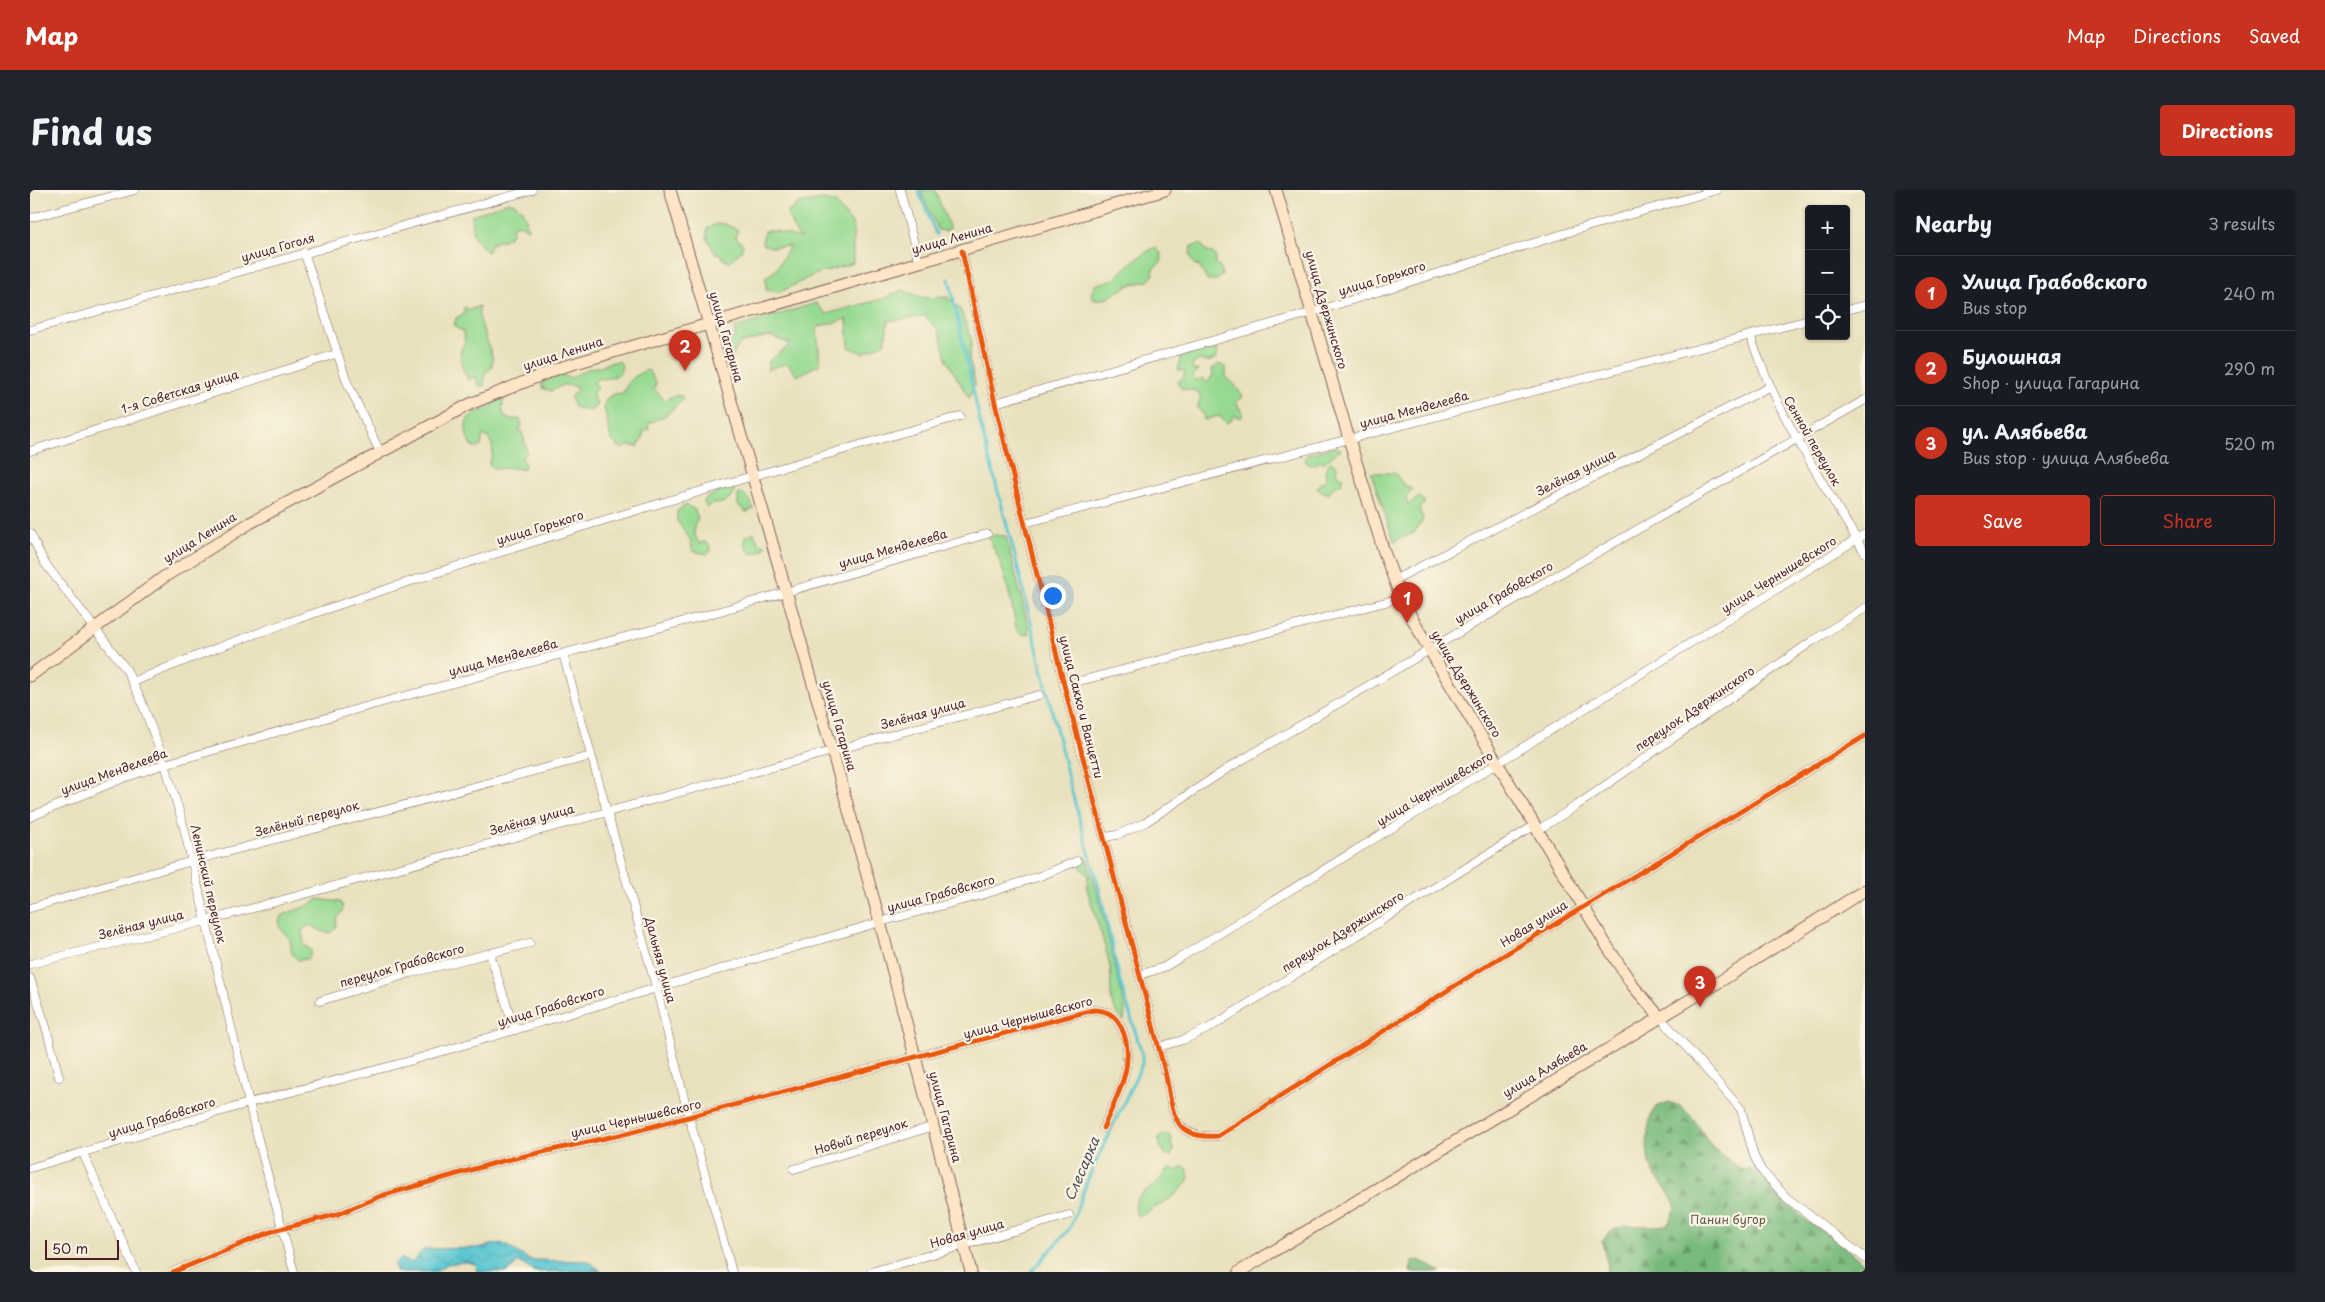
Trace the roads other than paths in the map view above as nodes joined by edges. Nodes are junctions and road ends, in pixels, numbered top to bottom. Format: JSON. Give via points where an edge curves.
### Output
{"nodes":[{"id":1,"x":135,"y":190,"type":"edge"},
{"id":2,"x":532,"y":190,"type":"edge"},
{"id":3,"x":670,"y":190,"type":"edge"},
{"id":4,"x":900,"y":190,"type":"edge"},
{"id":5,"x":1165,"y":190,"type":"edge"},
{"id":6,"x":1276,"y":190,"type":"edge"},
{"id":7,"x":1717,"y":190,"type":"edge"},
{"id":8,"x":30,"y":218,"type":"edge"},
{"id":9,"x":962,"y":251,"type":"junction"},
{"id":10,"x":304,"y":252,"type":"junction"},
{"id":11,"x":920,"y":263,"type":"junction"},
{"id":12,"x":1865,"y":305,"type":"edge"},
{"id":13,"x":1850,"y":309,"type":"edge"},
{"id":14,"x":1313,"y":312,"type":"junction"},
{"id":15,"x":1805,"y":321,"type":"edge"},
{"id":16,"x":708,"y":325,"type":"junction"},
{"id":17,"x":30,"y":330,"type":"edge"},
{"id":18,"x":1750,"y":335,"type":"junction"},
{"id":19,"x":336,"y":354,"type":"junction"},
{"id":20,"x":1770,"y":387,"type":"junction"},
{"id":21,"x":1865,"y":400,"type":"edge"},
{"id":22,"x":995,"y":403,"type":"junction"},
{"id":23,"x":960,"y":416,"type":"dead end"},
{"id":24,"x":1797,"y":438,"type":"junction"},
{"id":25,"x":1349,"y":439,"type":"junction"},
{"id":26,"x":30,"y":451,"type":"edge"},
{"id":27,"x":380,"y":452,"type":"junction"},
{"id":28,"x":752,"y":476,"type":"junction"},
{"id":29,"x":1025,"y":523,"type":"junction"},
{"id":30,"x":30,"y":533,"type":"edge"},
{"id":31,"x":987,"y":534,"type":"dead end"},
{"id":32,"x":1865,"y":534,"type":"edge"},
{"id":33,"x":1857,"y":540,"type":"junction"},
{"id":34,"x":32,"y":544,"type":"edge"},
{"id":35,"x":1865,"y":553,"type":"edge"},
{"id":36,"x":1394,"y":580,"type":"junction"},
{"id":37,"x":787,"y":592,"type":"junction"},
{"id":38,"x":1401,"y":598,"type":"junction"},
{"id":39,"x":1865,"y":608,"type":"edge"},
{"id":40,"x":95,"y":628,"type":"junction"},
{"id":41,"x":1429,"y":650,"type":"junction"},
{"id":42,"x":563,"y":654,"type":"junction"},
{"id":43,"x":30,"y":676,"type":"edge"},
{"id":44,"x":133,"y":682,"type":"junction"},
{"id":45,"x":1064,"y":686,"type":"junction"},
{"id":46,"x":1039,"y":695,"type":"dead end"},
{"id":47,"x":1865,"y":736,"type":"edge"},
{"id":48,"x":832,"y":750,"type":"junction"},
{"id":49,"x":591,"y":756,"type":"junction"},
{"id":50,"x":165,"y":764,"type":"junction"},
{"id":51,"x":1498,"y":764,"type":"junction"},
{"id":52,"x":607,"y":811,"type":"junction"},
{"id":53,"x":30,"y":817,"type":"edge"},
{"id":54,"x":1536,"y":827,"type":"junction"},
{"id":55,"x":1104,"y":837,"type":"junction"},
{"id":56,"x":192,"y":861,"type":"junction"},
{"id":57,"x":1077,"y":861,"type":"dead end"},
{"id":58,"x":1865,"y":890,"type":"edge"},
{"id":59,"x":1583,"y":906,"type":"junction"},
{"id":60,"x":30,"y":908,"type":"edge"},
{"id":61,"x":205,"y":921,"type":"junction"},
{"id":62,"x":880,"y":922,"type":"junction"},
{"id":63,"x":530,"y":943,"type":"dead end"},
{"id":64,"x":490,"y":954,"type":"junction"},
{"id":65,"x":30,"y":964,"type":"edge"},
{"id":66,"x":1140,"y":975,"type":"junction"},
{"id":67,"x":30,"y":978,"type":"edge"},
{"id":68,"x":656,"y":987,"type":"junction"},
{"id":69,"x":320,"y":1001,"type":"dead end"},
{"id":70,"x":1660,"y":1016,"type":"junction"},
{"id":71,"x":515,"y":1030,"type":"junction"},
{"id":72,"x":1158,"y":1047,"type":"junction"},
{"id":73,"x":916,"y":1058,"type":"junction"},
{"id":74,"x":59,"y":1077,"type":"dead end"},
{"id":75,"x":249,"y":1103,"type":"junction"},
{"id":76,"x":689,"y":1117,"type":"junction"},
{"id":77,"x":934,"y":1126,"type":"junction"},
{"id":78,"x":1103,"y":1128,"type":"dead end"},
{"id":79,"x":1218,"y":1136,"type":"joint"},
{"id":80,"x":83,"y":1153,"type":"junction"},
{"id":81,"x":30,"y":1168,"type":"edge"},
{"id":82,"x":794,"y":1168,"type":"dead end"},
{"id":83,"x":1069,"y":1215,"type":"dead end"},
{"id":84,"x":282,"y":1228,"type":"junction"},
{"id":85,"x":965,"y":1246,"type":"junction"},
{"id":86,"x":1865,"y":1258,"type":"edge"},
{"id":87,"x":136,"y":1272,"type":"edge"},
{"id":88,"x":174,"y":1272,"type":"edge"},
{"id":89,"x":294,"y":1272,"type":"edge"},
{"id":90,"x":732,"y":1272,"type":"edge"},
{"id":91,"x":871,"y":1272,"type":"edge"},
{"id":92,"x":971,"y":1272,"type":"edge"},
{"id":93,"x":1239,"y":1272,"type":"edge"}],
"edges":[{"from":1,"to":8,"type":"street"},
{"from":2,"to":10,"type":"street","name":"улица Гоголя"},
{"from":3,"to":16,"type":"main road","name":"улица Гагарина"},
{"from":4,"to":11,"type":"street"},
{"from":5,"to":9,"type":"main road","name":"улица Ленина"},
{"from":6,"to":14,"type":"main road","name":"улица Дзержинского"},
{"from":7,"to":14,"type":"street","name":"улица Горького","via":[[1579,229]]},
{"from":9,"to":11,"type":"main road","name":"улица Ленина"},
{"from":9,"to":22,"type":"street","name":"улица Сакко и Ванцетти"},
{"from":10,"to":17,"type":"street","name":"улица Гоголя"},
{"from":10,"to":19,"type":"street"},
{"from":11,"to":16,"type":"main road","name":"улица Ленина"},
{"from":12,"to":13,"type":"street"},
{"from":14,"to":22,"type":"street","name":"улица Горького"},
{"from":14,"to":25,"type":"main road","name":"улица Дзержинского"},
{"from":15,"to":18,"type":"street","name":"улица Менделеева"},
{"from":16,"to":27,"type":"main road","name":"улица Ленина","via":[[520,382],[470,404]]},
{"from":16,"to":28,"type":"main road","name":"улица Гагарина"},
{"from":18,"to":20,"type":"street","name":"Сенной переулок"},
{"from":18,"to":25,"type":"street","name":"улица Менделеева"},
{"from":19,"to":26,"type":"street","name":"1-я Советская улица"},
{"from":19,"to":27,"type":"street"},
{"from":20,"to":24,"type":"street","name":"Сенной переулок"},
{"from":20,"to":36,"type":"street","name":"Зелёная улица"},
{"from":21,"to":24,"type":"street","name":"улица Грабовского"},
{"from":22,"to":29,"type":"street","name":"улица Сакко и Ванцетти"},
{"from":23,"to":28,"type":"street","name":"улица Горького"},
{"from":24,"to":33,"type":"street","name":"Сенной переулок"},
{"from":24,"to":41,"type":"street","name":"улица Грабовского"},
{"from":25,"to":29,"type":"street","name":"улица Менделеева"},
{"from":25,"to":36,"type":"main road","name":"улица Дзержинского"},
{"from":27,"to":40,"type":"main road","name":"улица Ленина","via":[[220,540]]},
{"from":28,"to":37,"type":"main road","name":"улица Гагарина"},
{"from":28,"to":44,"type":"street","name":"улица Горького","via":[[532,542],[307,615],[221,645]]},
{"from":29,"to":45,"type":"street","name":"улица Сакко и Ванцетти"},
{"from":30,"to":34,"type":"street","name":"Ленинский переулок"},
{"from":31,"to":37,"type":"street","name":"улица Менделеева"},
{"from":32,"to":33,"type":"street","name":"улица Чернышевского"},
{"from":33,"to":35,"type":"street","name":"Сенной переулок"},
{"from":33,"to":51,"type":"street","name":"улица Чернышевского"},
{"from":34,"to":40,"type":"street","name":"Ленинский переулок"},
{"from":36,"to":38,"type":"main road","name":"улица Дзержинского"},
{"from":37,"to":42,"type":"street","name":"улица Менделеева"},
{"from":37,"to":48,"type":"main road","name":"улица Гагарина"},
{"from":38,"to":41,"type":"main road","name":"улица Дзержинского"},
{"from":38,"to":45,"type":"street"},
{"from":39,"to":54,"type":"street","name":"переулок Дзержинского","via":[[1576,806]]},
{"from":40,"to":43,"type":"main road","name":"улица Ленина"},
{"from":40,"to":44,"type":"street","name":"Ленинский переулок"},
{"from":41,"to":51,"type":"main road","name":"улица Дзержинского"},
{"from":41,"to":55,"type":"street","name":"улица Грабовского","via":[[1230,767],[1146,822],[1118,835]]},
{"from":42,"to":49,"type":"street","name":"Дальняя улица"},
{"from":42,"to":50,"type":"street","name":"улица Менделеева"},
{"from":44,"to":50,"type":"street","name":"Ленинский переулок"},
{"from":45,"to":55,"type":"street","name":"улица Сакко и Ванцетти"},
{"from":46,"to":48,"type":"street","name":"Зелёная улица"},
{"from":47,"to":59,"type":"street","name":"Новая улица"},
{"from":48,"to":52,"type":"street","name":"Зелёная улица"},
{"from":48,"to":62,"type":"main road","name":"улица Гагарина"},
{"from":49,"to":52,"type":"street","name":"Дальняя улица"},
{"from":49,"to":56,"type":"street","name":"Зелёный переулок"},
{"from":50,"to":53,"type":"street","name":"улица Менделеева"},
{"from":50,"to":56,"type":"street","name":"Ленинский переулок"},
{"from":51,"to":54,"type":"main road","name":"улица Дзержинского"},
{"from":51,"to":66,"type":"street","name":"улица Чернышевского","via":[[1178,959]]},
{"from":52,"to":61,"type":"street","name":"Зелёная улица"},
{"from":52,"to":68,"type":"street","name":"Дальняя улица"},
{"from":54,"to":59,"type":"main road","name":"улица Дзержинского"},
{"from":54,"to":72,"type":"street","name":"переулок Дзержинского","via":[[1209,1028]]},
{"from":55,"to":66,"type":"street","name":"улица Сакко и Ванцетти"},
{"from":56,"to":60,"type":"street","name":"Зелёный переулок"},
{"from":56,"to":61,"type":"street","name":"Ленинский переулок"},
{"from":57,"to":62,"type":"street","name":"улица Грабовского","via":[[1019,884]]},
{"from":58,"to":70,"type":"main road","name":"улица Алябьева"},
{"from":59,"to":70,"type":"main road","name":"улица Дзержинского","via":[[1633,986]]},
{"from":59,"to":79,"type":"street","name":"Новая улица"},
{"from":61,"to":65,"type":"street","name":"Зелёная улица"},
{"from":61,"to":75,"type":"street","name":"Ленинский переулок"},
{"from":62,"to":68,"type":"street","name":"улица Грабовского"},
{"from":62,"to":73,"type":"main road","name":"улица Гагарина"},
{"from":63,"to":64,"type":"street","name":"переулок Грабовского"},
{"from":64,"to":69,"type":"street","name":"переулок Грабовского","via":[[411,973]]},
{"from":64,"to":71,"type":"street"},
{"from":66,"to":72,"type":"street","name":"улица Сакко и Ванцетти"},
{"from":67,"to":74,"type":"street"},
{"from":68,"to":71,"type":"street","name":"улица Грабовского"},
{"from":68,"to":76,"type":"street","name":"Дальняя улица"},
{"from":70,"to":86,"type":"street","via":[[1741,1109],[1761,1170],[1787,1198]]},
{"from":70,"to":93,"type":"main road","name":"улица Алябьева"},
{"from":71,"to":75,"type":"street","name":"улица Грабовского"},
{"from":72,"to":79,"type":"street","name":"улица Сакко и Ванцетти","via":[[1176,1121],[1193,1136]]},
{"from":73,"to":76,"type":"street","name":"улица Чернышевского"},
{"from":73,"to":77,"type":"main road","name":"улица Гагарина"},
{"from":73,"to":78,"type":"street","name":"улица Чернышевского","via":[[1087,1012],[1100,1010],[1110,1013],[1126,1038],[1128,1057],[1123,1081]]},
{"from":75,"to":80,"type":"street","name":"улица Грабовского"},
{"from":75,"to":84,"type":"street","name":"Ленинский переулок"},
{"from":76,"to":84,"type":"street","name":"улица Чернышевского","via":[[511,1158],[381,1196],[338,1214]]},
{"from":76,"to":90,"type":"street","name":"Дальняя улица"},
{"from":77,"to":82,"type":"street","name":"Новый переулок"},
{"from":77,"to":85,"type":"main road","name":"улица Гагарина"},
{"from":80,"to":81,"type":"street","name":"улица Грабовского"},
{"from":80,"to":87,"type":"street"},
{"from":83,"to":85,"type":"street","name":"Новая улица"},
{"from":84,"to":88,"type":"street","name":"улица Чернышевского"},
{"from":84,"to":89,"type":"street","name":"Ленинский переулок"},
{"from":85,"to":91,"type":"street","name":"Новая улица"},
{"from":85,"to":92,"type":"main road","name":"улица Гагарина"}]}
